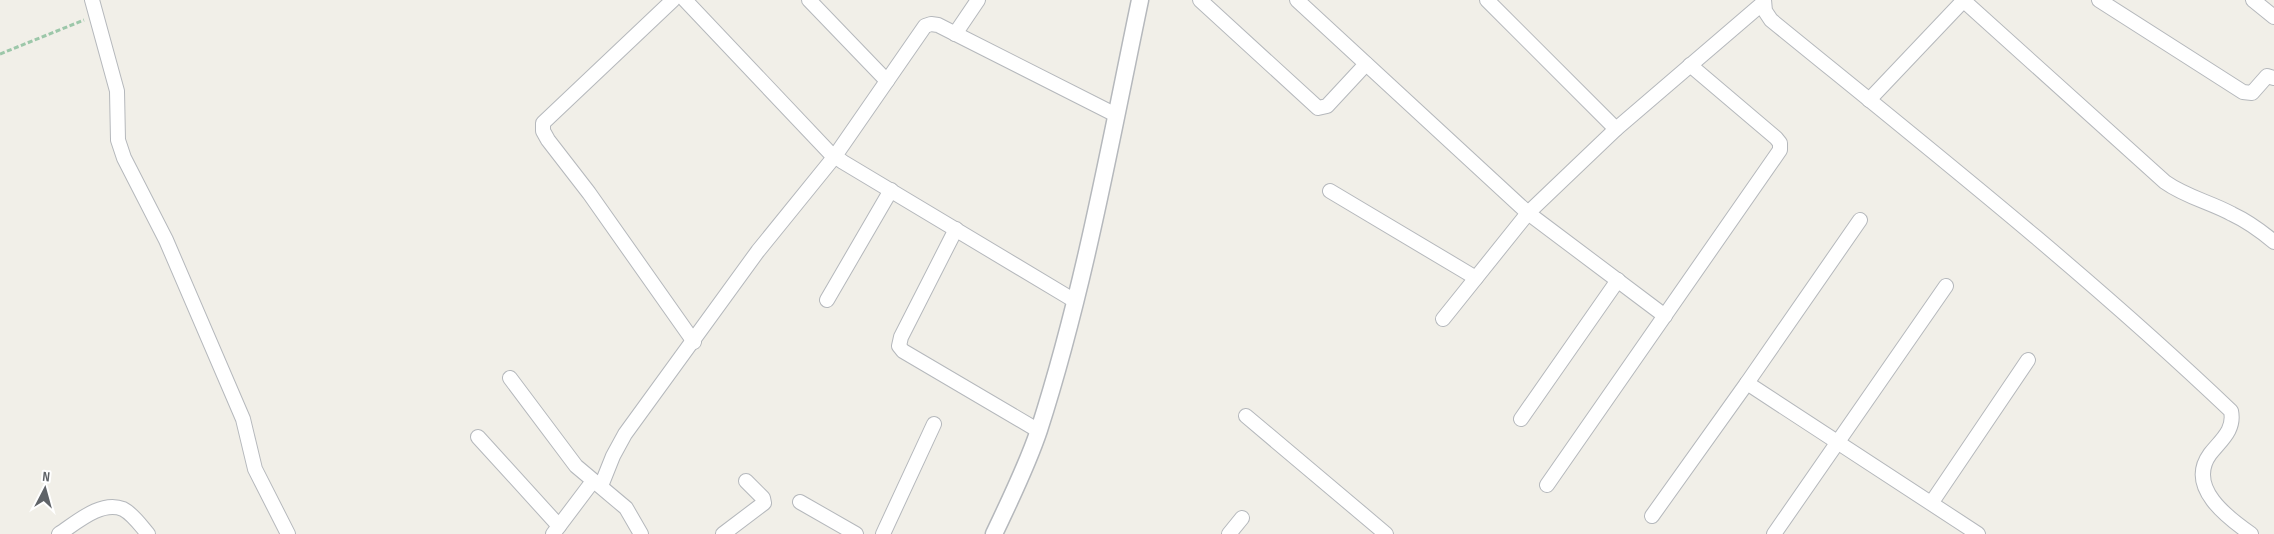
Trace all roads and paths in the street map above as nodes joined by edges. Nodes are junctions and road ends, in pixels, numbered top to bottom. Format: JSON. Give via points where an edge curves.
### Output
{"nodes":[{"id":1,"x":92,"y":0,"type":"edge"},
{"id":2,"x":673,"y":0,"type":"edge"},
{"id":3,"x":685,"y":0,"type":"edge"},
{"id":4,"x":809,"y":0,"type":"edge"},
{"id":5,"x":978,"y":0,"type":"edge"},
{"id":6,"x":1140,"y":0,"type":"edge"},
{"id":7,"x":1200,"y":0,"type":"edge"},
{"id":8,"x":1296,"y":0,"type":"edge"},
{"id":9,"x":1487,"y":0,"type":"edge"},
{"id":10,"x":1964,"y":0,"type":"edge"},
{"id":11,"x":2099,"y":0,"type":"edge"},
{"id":12,"x":2253,"y":0,"type":"edge"},
{"id":13,"x":1760,"y":2,"type":"edge"},
{"id":14,"x":96,"y":16,"type":"junction"},
{"id":15,"x":2274,"y":17,"type":"edge"},
{"id":16,"x":955,"y":34,"type":"junction"},
{"id":17,"x":0,"y":54,"type":"edge"},
{"id":18,"x":1366,"y":64,"type":"junction"},
{"id":19,"x":1690,"y":65,"type":"junction"},
{"id":20,"x":2274,"y":78,"type":"edge"},
{"id":21,"x":887,"y":81,"type":"junction"},
{"id":22,"x":1870,"y":100,"type":"junction"},
{"id":23,"x":1116,"y":115,"type":"junction"},
{"id":24,"x":1616,"y":129,"type":"junction"},
{"id":25,"x":835,"y":156,"type":"junction"},
{"id":26,"x":891,"y":190,"type":"junction"},
{"id":27,"x":1330,"y":191,"type":"dead end"},
{"id":28,"x":1528,"y":213,"type":"junction"},
{"id":29,"x":1860,"y":220,"type":"dead end"},
{"id":30,"x":956,"y":229,"type":"junction"},
{"id":31,"x":2274,"y":242,"type":"edge"},
{"id":32,"x":1476,"y":278,"type":"junction"},
{"id":33,"x":1618,"y":280,"type":"junction"},
{"id":34,"x":1946,"y":286,"type":"dead end"},
{"id":35,"x":827,"y":300,"type":"dead end"},
{"id":36,"x":1075,"y":301,"type":"junction"},
{"id":37,"x":1665,"y":316,"type":"junction"},
{"id":38,"x":1443,"y":319,"type":"dead end"},
{"id":39,"x":694,"y":342,"type":"junction"},
{"id":40,"x":2028,"y":360,"type":"dead end"},
{"id":41,"x":510,"y":378,"type":"dead end"},
{"id":42,"x":1747,"y":383,"type":"junction"},
{"id":43,"x":1246,"y":416,"type":"dead end"},
{"id":44,"x":1520,"y":419,"type":"dead end"},
{"id":45,"x":934,"y":424,"type":"dead end"},
{"id":46,"x":1039,"y":431,"type":"junction"},
{"id":47,"x":478,"y":438,"type":"dead end"},
{"id":48,"x":1839,"y":442,"type":"junction"},
{"id":49,"x":746,"y":481,"type":"dead end"},
{"id":50,"x":597,"y":484,"type":"junction"},
{"id":51,"x":1547,"y":485,"type":"dead end"},
{"id":52,"x":800,"y":502,"type":"dead end"},
{"id":53,"x":1932,"y":502,"type":"junction"},
{"id":54,"x":1652,"y":516,"type":"dead end"},
{"id":55,"x":1242,"y":518,"type":"dead end"},
{"id":56,"x":556,"y":530,"type":"edge"},
{"id":57,"x":59,"y":534,"type":"edge"},
{"id":58,"x":148,"y":534,"type":"edge"},
{"id":59,"x":288,"y":534,"type":"edge"},
{"id":60,"x":641,"y":534,"type":"edge"},
{"id":61,"x":723,"y":534,"type":"edge"},
{"id":62,"x":856,"y":534,"type":"edge"},
{"id":63,"x":883,"y":534,"type":"edge"},
{"id":64,"x":994,"y":534,"type":"edge"},
{"id":65,"x":1229,"y":534,"type":"edge"},
{"id":66,"x":1386,"y":534,"type":"edge"},
{"id":67,"x":1774,"y":534,"type":"edge"},
{"id":68,"x":1978,"y":534,"type":"edge"},
{"id":69,"x":2251,"y":534,"type":"edge"}],
"edges":[{"from":1,"to":14,"type":"street"},
{"from":2,"to":39,"type":"street","via":[[542,123],[548,140]]},
{"from":3,"to":25,"type":"street"},
{"from":4,"to":21,"type":"street"},
{"from":5,"to":16,"type":"street"},
{"from":6,"to":23,"type":"street"},
{"from":7,"to":18,"type":"street","via":[[1318,108],[1327,106]]},
{"from":8,"to":18,"type":"street"},
{"from":9,"to":24,"type":"street"},
{"from":10,"to":22,"type":"street"},
{"from":10,"to":31,"type":"street","via":[[2165,182],[2182,193],[2231,213]]},
{"from":11,"to":20,"type":"street","via":[[2243,92],[2252,93],[2267,76]]},
{"from":12,"to":15,"type":"street"},
{"from":13,"to":19,"type":"street"},
{"from":13,"to":22,"type":"street","via":[[1771,20]]},
{"from":14,"to":17,"type":"path"},
{"from":14,"to":59,"type":"street","via":[[117,91],[118,140],[124,158],[163,234],[243,419],[255,469]]},
{"from":16,"to":21,"type":"street","via":[[938,25],[925,26]]},
{"from":16,"to":23,"type":"street"},
{"from":18,"to":28,"type":"street"},
{"from":19,"to":24,"type":"street"},
{"from":19,"to":37,"type":"street","via":[[1776,138],[1780,150]]},
{"from":21,"to":25,"type":"street"},
{"from":22,"to":69,"type":"street","via":[[2072,269],[2230,412],[2233,421],[2230,430],[2208,456],[2203,469],[2204,483],[2217,506]]},
{"from":23,"to":36,"type":"street"},
{"from":24,"to":28,"type":"street"},
{"from":25,"to":26,"type":"street"},
{"from":25,"to":39,"type":"street","via":[[758,251]]},
{"from":26,"to":30,"type":"street"},
{"from":26,"to":35,"type":"street"},
{"from":27,"to":32,"type":"street"},
{"from":28,"to":32,"type":"street"},
{"from":28,"to":33,"type":"street"},
{"from":29,"to":42,"type":"street"},
{"from":30,"to":36,"type":"street"},
{"from":30,"to":46,"type":"street","via":[[899,346]]},
{"from":32,"to":38,"type":"street"},
{"from":33,"to":37,"type":"street"},
{"from":33,"to":44,"type":"street"},
{"from":34,"to":48,"type":"street"},
{"from":36,"to":46,"type":"street"},
{"from":37,"to":51,"type":"street"},
{"from":39,"to":50,"type":"street","via":[[618,446]]},
{"from":40,"to":53,"type":"street"},
{"from":41,"to":50,"type":"street","via":[[565,452]]},
{"from":42,"to":48,"type":"street"},
{"from":42,"to":54,"type":"street"},
{"from":43,"to":66,"type":"street"},
{"from":45,"to":63,"type":"street"},
{"from":46,"to":64,"type":"street"},
{"from":47,"to":56,"type":"street"},
{"from":48,"to":53,"type":"street"},
{"from":48,"to":67,"type":"street"},
{"from":49,"to":61,"type":"street","via":[[764,503]]},
{"from":50,"to":56,"type":"street"},
{"from":50,"to":60,"type":"street","via":[[626,508]]},
{"from":52,"to":62,"type":"street"},
{"from":53,"to":68,"type":"street"},
{"from":55,"to":65,"type":"street"},
{"from":57,"to":58,"type":"street","via":[[102,508],[112,507],[123,509]]}]}
